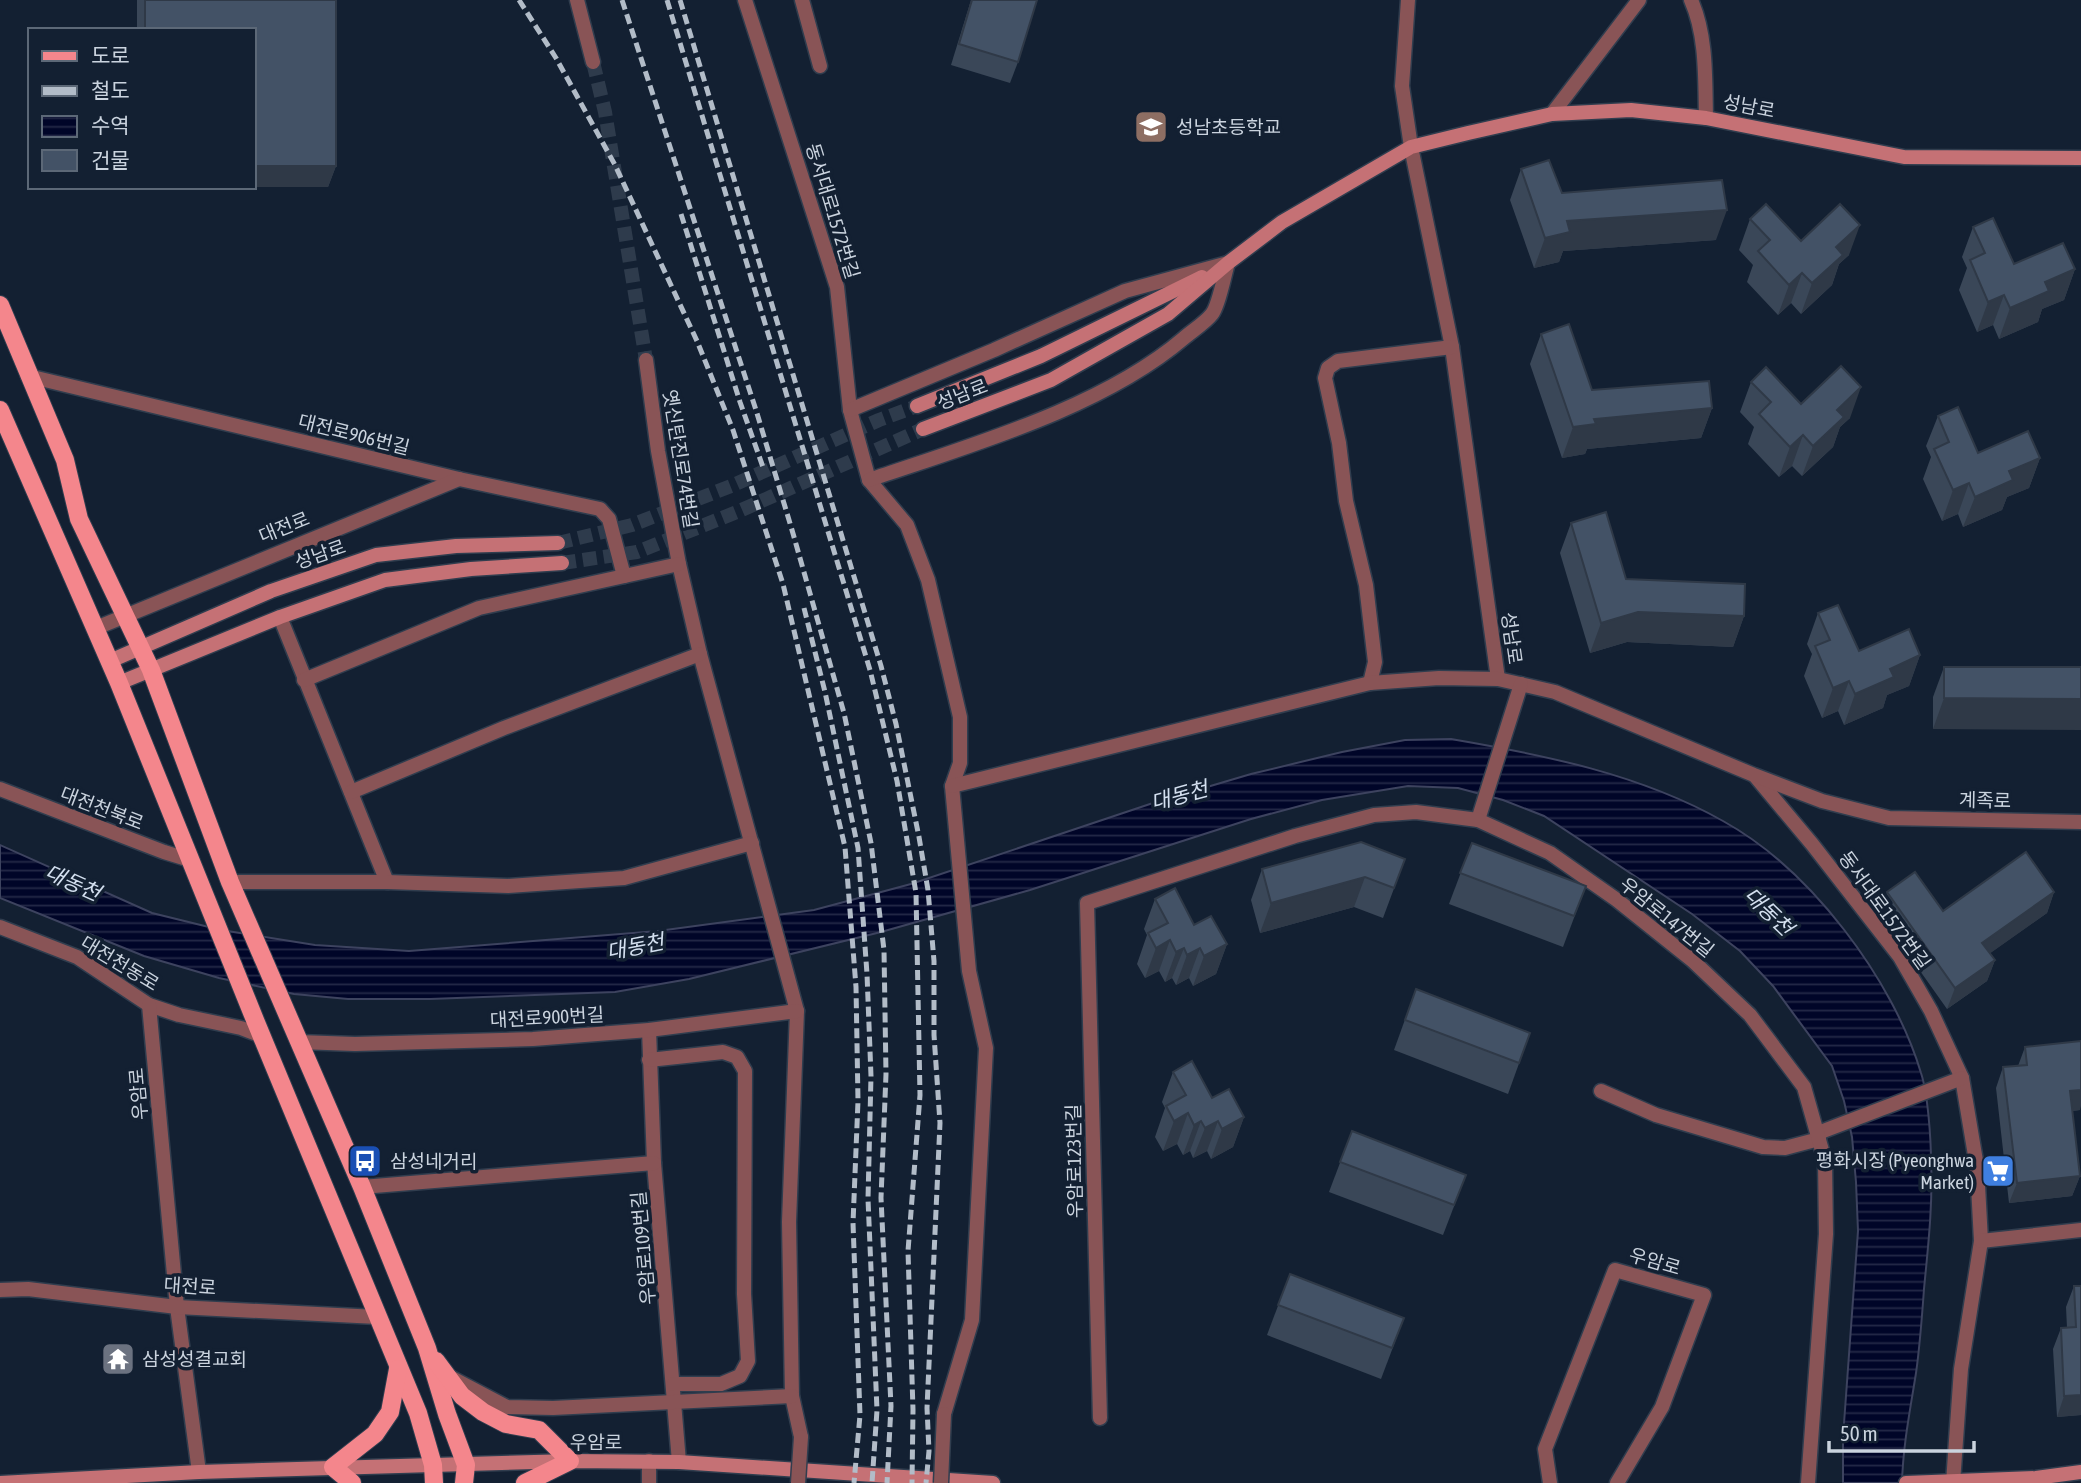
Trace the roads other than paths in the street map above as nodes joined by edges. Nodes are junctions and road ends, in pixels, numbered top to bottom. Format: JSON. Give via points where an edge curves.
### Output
{"nodes":[{"id":1,"x":577,"y":0,"type":"edge"},
{"id":2,"x":745,"y":0,"type":"edge"},
{"id":3,"x":802,"y":0,"type":"edge"},
{"id":4,"x":1408,"y":0,"type":"edge"},
{"id":5,"x":1639,"y":0,"type":"edge"},
{"id":6,"x":1691,"y":0,"type":"edge"},
{"id":7,"x":593,"y":62,"type":"tunnel mouth"},
{"id":8,"x":820,"y":66,"type":"dead end"},
{"id":9,"x":1552,"y":114,"type":"junction"},
{"id":10,"x":1706,"y":118,"type":"junction"},
{"id":11,"x":1411,"y":147,"type":"junction"},
{"id":12,"x":2081,"y":158,"type":"edge"},
{"id":13,"x":1228,"y":263,"type":"junction"},
{"id":14,"x":0,"y":305,"type":"edge"},
{"id":15,"x":1452,"y":347,"type":"junction"},
{"id":16,"x":646,"y":360,"type":"tunnel mouth"},
{"id":17,"x":28,"y":376,"type":"junction"},
{"id":18,"x":917,"y":405,"type":"tunnel mouth"},
{"id":19,"x":0,"y":410,"type":"edge"},
{"id":20,"x":850,"y":410,"type":"junction"},
{"id":21,"x":923,"y":429,"type":"tunnel mouth"},
{"id":22,"x":459,"y":479,"type":"junction"},
{"id":23,"x":869,"y":480,"type":"junction"},
{"id":24,"x":558,"y":543,"type":"tunnel mouth"},
{"id":25,"x":562,"y":563,"type":"tunnel mouth"},
{"id":26,"x":679,"y":564,"type":"junction"},
{"id":27,"x":624,"y":576,"type":"junction"},
{"id":28,"x":126,"y":614,"type":"junction"},
{"id":29,"x":280,"y":617,"type":"junction"},
{"id":30,"x":96,"y":628,"type":"junction"},
{"id":31,"x":141,"y":647,"type":"junction"},
{"id":32,"x":700,"y":654,"type":"junction"},
{"id":33,"x":110,"y":661,"type":"junction"},
{"id":34,"x":151,"y":670,"type":"junction"},
{"id":35,"x":1498,"y":679,"type":"junction"},
{"id":36,"x":304,"y":680,"type":"junction"},
{"id":37,"x":119,"y":683,"type":"junction"},
{"id":38,"x":1370,"y":683,"type":"junction"},
{"id":39,"x":1521,"y":684,"type":"junction"},
{"id":40,"x":1754,"y":775,"type":"junction"},
{"id":41,"x":952,"y":786,"type":"junction"},
{"id":42,"x":0,"y":789,"type":"edge"},
{"id":43,"x":351,"y":792,"type":"junction"},
{"id":44,"x":1478,"y":820,"type":"junction"},
{"id":45,"x":2081,"y":822,"type":"edge"},
{"id":46,"x":752,"y":843,"type":"junction"},
{"id":47,"x":190,"y":860,"type":"junction"},
{"id":48,"x":230,"y":882,"type":"junction"},
{"id":49,"x":387,"y":882,"type":"junction"},
{"id":50,"x":1087,"y":903,"type":"joint"},
{"id":51,"x":0,"y":927,"type":"edge"},
{"id":52,"x":149,"y":1005,"type":"junction"},
{"id":53,"x":797,"y":1011,"type":"junction"},
{"id":54,"x":258,"y":1028,"type":"junction"},
{"id":55,"x":649,"y":1030,"type":"junction"},
{"id":56,"x":299,"y":1042,"type":"junction"},
{"id":57,"x":649,"y":1060,"type":"junction"},
{"id":58,"x":1962,"y":1078,"type":"junction"},
{"id":59,"x":1601,"y":1091,"type":"dead end"},
{"id":60,"x":1821,"y":1134,"type":"junction"},
{"id":61,"x":654,"y":1163,"type":"junction"},
{"id":62,"x":362,"y":1187,"type":"junction"},
{"id":63,"x":2081,"y":1230,"type":"edge"},
{"id":64,"x":1981,"y":1241,"type":"junction"},
{"id":65,"x":0,"y":1290,"type":"edge"},
{"id":66,"x":177,"y":1307,"type":"junction"},
{"id":67,"x":377,"y":1317,"type":"junction"},
{"id":68,"x":427,"y":1348,"type":"junction"},
{"id":69,"x":398,"y":1370,"type":"junction"},
{"id":70,"x":446,"y":1375,"type":"junction"},
{"id":71,"x":674,"y":1384,"type":"junction"},
{"id":72,"x":792,"y":1396,"type":"junction"},
{"id":73,"x":675,"y":1403,"type":"junction"},
{"id":74,"x":1100,"y":1418,"type":"dead end"},
{"id":75,"x":570,"y":1461,"type":"junction"},
{"id":76,"x":649,"y":1461,"type":"junction"},
{"id":77,"x":679,"y":1462,"type":"junction"},
{"id":78,"x":333,"y":1467,"type":"junction"},
{"id":79,"x":199,"y":1472,"type":"junction"},
{"id":80,"x":2081,"y":1472,"type":"edge"},
{"id":81,"x":434,"y":1474,"type":"edge"},
{"id":82,"x":465,"y":1474,"type":"edge"},
{"id":83,"x":1952,"y":1482,"type":"edge"},
{"id":84,"x":0,"y":1483,"type":"edge"},
{"id":85,"x":352,"y":1483,"type":"edge"},
{"id":86,"x":525,"y":1483,"type":"edge"},
{"id":87,"x":649,"y":1483,"type":"edge"},
{"id":88,"x":799,"y":1483,"type":"edge"},
{"id":89,"x":941,"y":1483,"type":"edge"},
{"id":90,"x":993,"y":1483,"type":"edge"},
{"id":91,"x":1550,"y":1483,"type":"edge"},
{"id":92,"x":1617,"y":1483,"type":"edge"},
{"id":93,"x":1808,"y":1483,"type":"edge"},
{"id":94,"x":1906,"y":1483,"type":"edge"}],
"edges":[{"from":1,"to":7,"type":"street"},
{"from":2,"to":20,"type":"street","name":"동서대로1572번길","via":[[837,287]]},
{"from":3,"to":8,"type":"street"},
{"from":4,"to":11,"type":"street","via":[[1402,86]]},
{"from":5,"to":9,"type":"street"},
{"from":6,"to":10,"type":"street","via":[[1705,66]]},
{"from":9,"to":10,"type":"main road","name":"성남로","via":[[1631,110]]},
{"from":9,"to":11,"type":"main road","name":"성남로"},
{"from":10,"to":12,"type":"main road","name":"성남로","via":[[1904,157]]},
{"from":11,"to":13,"type":"main road","name":"성남로","via":[[1282,222]]},
{"from":11,"to":15,"type":"street","name":"성남로"},
{"from":13,"to":18,"type":"main road","name":"성남로","via":[[1041,356]]},
{"from":13,"to":20,"type":"street","via":[[1125,291]]},
{"from":13,"to":21,"type":"main road","name":"성남로","via":[[1168,313],[1051,380]]},
{"from":13,"to":23,"type":"street","via":[[1213,313],[1163,356],[1064,409]]},
{"from":14,"to":17,"type":"main road"},
{"from":15,"to":35,"type":"street","name":"성남로"},
{"from":15,"to":38,"type":"street","via":[[1338,361],[1328,368],[1325,378],[1366,585],[1375,662]]},
{"from":16,"to":26,"type":"street","name":"옛신탄진로74번길"},
{"from":17,"to":22,"type":"street","name":"대전로906번길"},
{"from":17,"to":28,"type":"main road","via":[[65,460],[79,519]]},
{"from":19,"to":30,"type":"main road"},
{"from":20,"to":23,"type":"street","name":"동서대로1572번길"},
{"from":22,"to":27,"type":"street","name":"대전로906번길","via":[[600,509],[609,519]]},
{"from":22,"to":28,"type":"street","name":"대전로"},
{"from":23,"to":41,"type":"street","via":[[907,525],[928,580],[960,717],[960,763]]},
{"from":24,"to":31,"type":"main road","name":"성남로","via":[[456,546],[376,555],[271,591]]},
{"from":25,"to":29,"type":"main road","via":[[385,580]]},
{"from":26,"to":27,"type":"street"},
{"from":26,"to":32,"type":"street"},
{"from":27,"to":36,"type":"street","via":[[479,608]]},
{"from":28,"to":30,"type":"street","name":"대전로"},
{"from":28,"to":31,"type":"main road"},
{"from":29,"to":34,"type":"main road"},
{"from":29,"to":36,"type":"street"},
{"from":30,"to":33,"type":"main road"},
{"from":31,"to":33,"type":"main road","name":"성남로"},
{"from":31,"to":34,"type":"main road"},
{"from":32,"to":43,"type":"street"},
{"from":32,"to":46,"type":"street"},
{"from":33,"to":37,"type":"main road"},
{"from":34,"to":37,"type":"main road"},
{"from":34,"to":48,"type":"main road"},
{"from":35,"to":38,"type":"street","name":"계족로"},
{"from":35,"to":39,"type":"street","name":"계족로"},
{"from":36,"to":43,"type":"street"},
{"from":37,"to":47,"type":"main road"},
{"from":38,"to":41,"type":"street","name":"계족로"},
{"from":39,"to":40,"type":"street","name":"계족로","via":[[1555,692]]},
{"from":39,"to":44,"type":"street"},
{"from":40,"to":45,"type":"street","name":"계족로","via":[[1822,801],[1889,818]]},
{"from":40,"to":58,"type":"street","name":"동서대로1572번길","via":[[1900,957]]},
{"from":41,"to":89,"type":"street","bridge":true,"via":[[969,971],[986,1048],[972,1320],[944,1414]]},
{"from":42,"to":47,"type":"street","name":"대전천북로"},
{"from":43,"to":49,"type":"street"},
{"from":44,"to":50,"type":"street","name":"우암로147번길","via":[[1416,812],[1374,815]]},
{"from":44,"to":60,"type":"street","name":"우암로147번길","via":[[1550,853],[1692,960],[1749,1015],[1804,1087]]},
{"from":46,"to":49,"type":"street","via":[[624,878],[508,886]]},
{"from":46,"to":53,"type":"street"},
{"from":47,"to":54,"type":"main road"},
{"from":48,"to":49,"type":"street"},
{"from":48,"to":56,"type":"main road"},
{"from":50,"to":74,"type":"street","name":"우암로123번길"},
{"from":51,"to":52,"type":"street","name":"대전천동로","via":[[77,957]]},
{"from":52,"to":54,"type":"street","name":"대전천동로","via":[[179,1015]]},
{"from":52,"to":66,"type":"street","name":"우암로"},
{"from":53,"to":55,"type":"street","name":"대전로900번길"},
{"from":53,"to":72,"type":"street","via":[[789,1223]]},
{"from":54,"to":67,"type":"main road"},
{"from":55,"to":56,"type":"street","name":"대전로900번길","via":[[533,1039]]},
{"from":55,"to":57,"type":"street","name":"우암로109번길"},
{"from":56,"to":62,"type":"main road"},
{"from":57,"to":61,"type":"street","name":"우암로109번길"},
{"from":57,"to":71,"type":"street","via":[[723,1052],[737,1057],[745,1072],[748,1361],[740,1376],[721,1384]]},
{"from":58,"to":60,"type":"street"},
{"from":58,"to":64,"type":"street","name":"동서대로1572번길","via":[[1977,1167]]},
{"from":59,"to":60,"type":"street","via":[[1656,1115],[1763,1147],[1785,1148]]},
{"from":60,"to":93,"type":"street","name":"우암로147번길","via":[[1826,1234]]},
{"from":61,"to":62,"type":"street"},
{"from":61,"to":71,"type":"street","name":"우암로109번길"},
{"from":62,"to":68,"type":"main road"},
{"from":63,"to":64,"type":"street"},
{"from":64,"to":83,"type":"street","name":"동서대로1572번길","via":[[1961,1369]]},
{"from":65,"to":66,"type":"street","name":"대전로","via":[[28,1289]]},
{"from":66,"to":67,"type":"street","name":"대전로"},
{"from":66,"to":79,"type":"street","name":"우암로"},
{"from":67,"to":69,"type":"main road"},
{"from":68,"to":70,"type":"main road"},
{"from":68,"to":82,"type":"main road"},
{"from":69,"to":78,"type":"main road","via":[[390,1412],[375,1434]]},
{"from":69,"to":81,"type":"main road","via":[[418,1413]]},
{"from":70,"to":73,"type":"street","via":[[508,1407]]},
{"from":70,"to":75,"type":"main road","via":[[462,1396],[483,1412],[506,1424],[539,1430]]},
{"from":71,"to":73,"type":"street","name":"우암로109번길"},
{"from":72,"to":73,"type":"street"},
{"from":72,"to":88,"type":"street","bridge":true,"via":[[801,1437]]},
{"from":73,"to":77,"type":"street","name":"우암로109번길"},
{"from":75,"to":76,"type":"main road","name":"우암로"},
{"from":75,"to":82,"type":"main road","name":"우암로"},
{"from":75,"to":86,"type":"main road"},
{"from":76,"to":77,"type":"main road","name":"우암로"},
{"from":76,"to":87,"type":"street"},
{"from":77,"to":90,"type":"main road","name":"우암로"},
{"from":78,"to":79,"type":"main road","name":"우암로"},
{"from":78,"to":81,"type":"main road","name":"우암로"},
{"from":78,"to":85,"type":"main road"},
{"from":79,"to":84,"type":"main road","name":"우암로"},
{"from":80,"to":83,"type":"main road"},
{"from":81,"to":82,"type":"main road","name":"우암로"},
{"from":83,"to":94,"type":"main road"},
{"from":91,"to":92,"type":"street","name":"우암로","via":[[1545,1449],[1615,1270],[1704,1295],[1662,1407]]}]}
